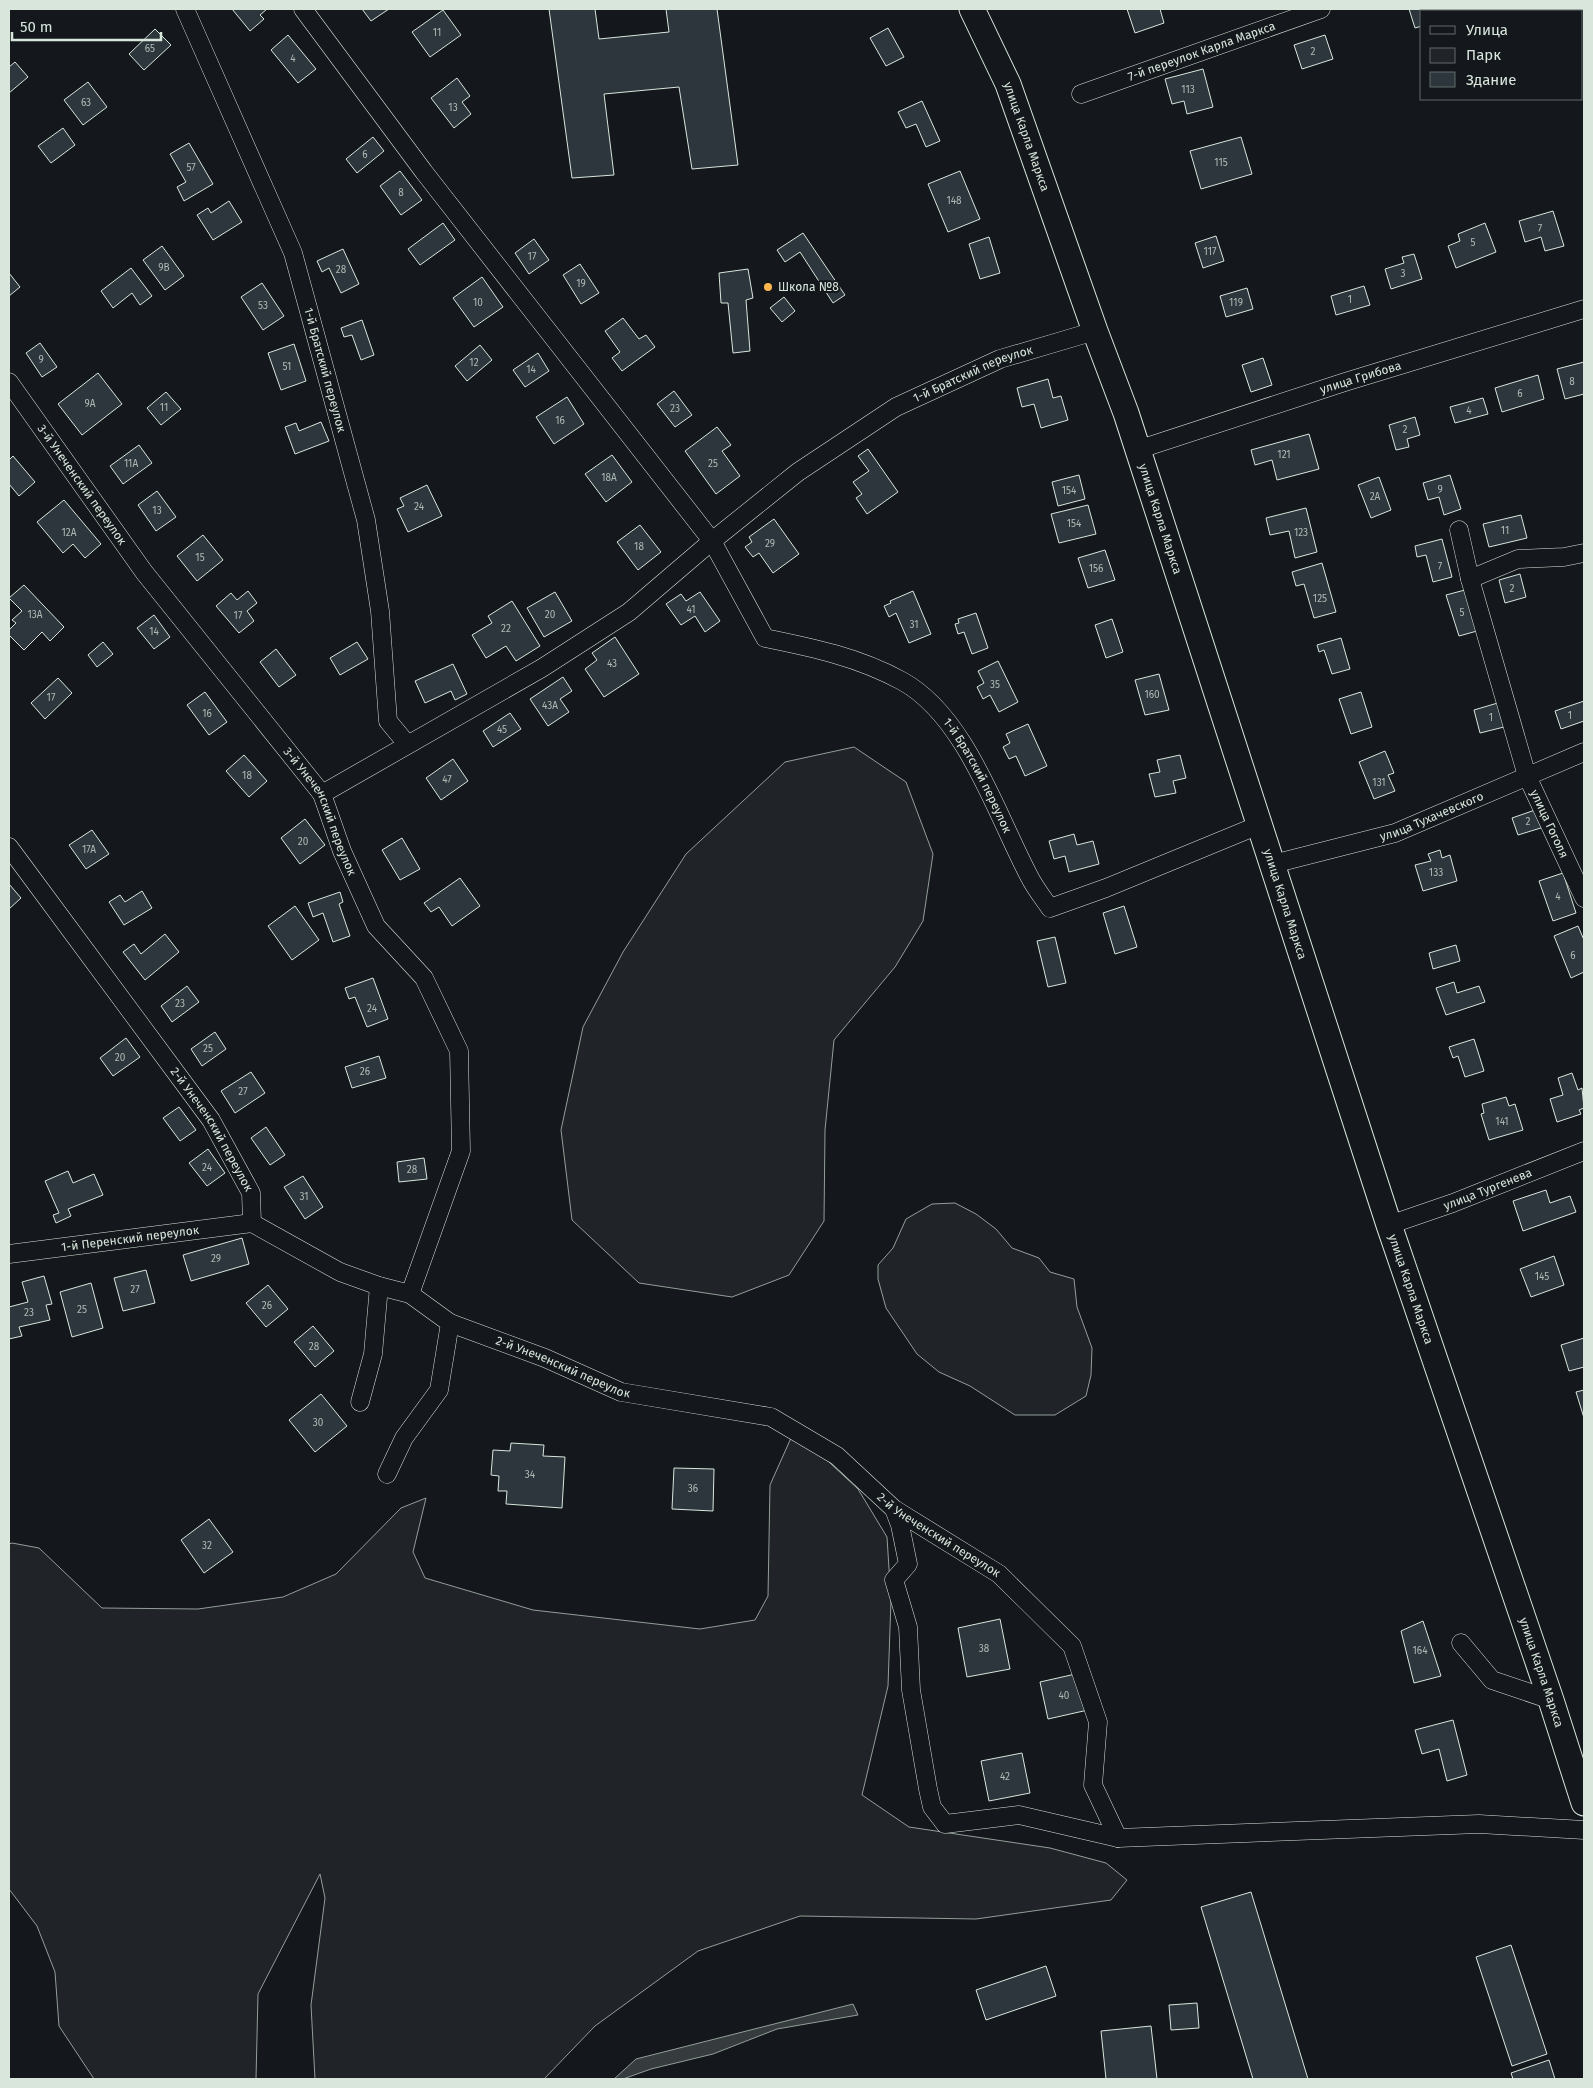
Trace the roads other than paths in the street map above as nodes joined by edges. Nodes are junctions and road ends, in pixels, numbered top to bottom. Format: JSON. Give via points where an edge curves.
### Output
{"nodes":[{"id":1,"x":185,"y":9,"type":"edge"},
{"id":2,"x":303,"y":9,"type":"edge"},
{"id":3,"x":972,"y":9,"type":"edge"},
{"id":4,"x":1321,"y":9,"type":"edge"},
{"id":5,"x":1081,"y":94,"type":"dead end"},
{"id":6,"x":1584,"y":309,"type":"edge"},
{"id":7,"x":1095,"y":331,"type":"junction"},
{"id":8,"x":9,"y":382,"type":"edge"},
{"id":9,"x":1137,"y":450,"type":"junction"},
{"id":10,"x":1459,"y":530,"type":"dead end"},
{"id":11,"x":712,"y":541,"type":"junction"},
{"id":12,"x":1584,"y":553,"type":"edge"},
{"id":13,"x":1470,"y":578,"type":"junction"},
{"id":14,"x":407,"y":744,"type":"junction"},
{"id":15,"x":1584,"y":752,"type":"edge"},
{"id":16,"x":1527,"y":776,"type":"junction"},
{"id":17,"x":322,"y":794,"type":"junction"},
{"id":18,"x":1259,"y":825,"type":"junction"},
{"id":19,"x":9,"y":847,"type":"edge"},
{"id":20,"x":1273,"y":864,"type":"junction"},
{"id":21,"x":1584,"y":898,"type":"edge"},
{"id":22,"x":1584,"y":1152,"type":"edge"},
{"id":23,"x":252,"y":1222,"type":"junction"},
{"id":24,"x":1389,"y":1225,"type":"junction"},
{"id":25,"x":9,"y":1254,"type":"edge"},
{"id":26,"x":378,"y":1286,"type":"junction"},
{"id":27,"x":410,"y":1294,"type":"junction"},
{"id":28,"x":450,"y":1324,"type":"junction"},
{"id":29,"x":360,"y":1402,"type":"dead end"},
{"id":30,"x":387,"y":1474,"type":"dead end"},
{"id":31,"x":894,"y":1508,"type":"junction"},
{"id":32,"x":1461,"y":1643,"type":"dead end"},
{"id":33,"x":1551,"y":1700,"type":"junction"},
{"id":34,"x":1584,"y":1803,"type":"edge"},
{"id":35,"x":1584,"y":1830,"type":"edge"},
{"id":36,"x":1118,"y":1838,"type":"junction"}],
"edges":[{"from":1,"to":14,"type":"street","name":"1-й Братский переулок","via":[[293,253],[366,520],[380,611],[388,721]]},
{"from":2,"to":11,"type":"street","name":"1-й Братский переулок","via":[[424,172]]},
{"from":3,"to":7,"type":"main road","name":"улица Карла Маркса","via":[[1008,84]]},
{"from":4,"to":5,"type":"street","name":"7-й переулок Карла Маркса"},
{"from":6,"to":9,"type":"street","name":"улица Грибова"},
{"from":7,"to":9,"type":"main road","name":"улица Карла Маркса"},
{"from":7,"to":11,"type":"street","name":"1-й Братский переулок","via":[[1000,359],[896,407],[798,472]]},
{"from":8,"to":17,"type":"street","name":"3-й Унеченский переулок","via":[[144,572]]},
{"from":9,"to":18,"type":"main road","name":"улица Карла Маркса"},
{"from":10,"to":13,"type":"street","name":"улица Гоголя"},
{"from":11,"to":14,"type":"street","name":"1-й Братский переулок","via":[[629,612],[542,668]]},
{"from":11,"to":18,"type":"street","name":"1-й Братский переулок","via":[[765,638],[852,658],[904,682],[932,705],[967,747],[1030,878],[1050,908]]},
{"from":12,"to":13,"type":"street","via":[[1518,559]]},
{"from":13,"to":16,"type":"street","name":"улица Гоголя"},
{"from":14,"to":17,"type":"street","name":"1-й Братский переулок"},
{"from":15,"to":16,"type":"street","name":"улица Тухачевского"},
{"from":16,"to":20,"type":"street","name":"улица Тухачевского","via":[[1395,833]]},
{"from":16,"to":21,"type":"street","name":"улица Гоголя"},
{"from":17,"to":27,"type":"street","name":"3-й Унеченский переулок","via":[[342,851],[376,926],[424,978],[459,1051],[461,1151]]},
{"from":18,"to":20,"type":"main road","name":"улица Карла Маркса"},
{"from":19,"to":23,"type":"street","name":"2-й Унеченский переулок","via":[[211,1120],[250,1193]]},
{"from":20,"to":24,"type":"main road","name":"улица Карла Маркса"},
{"from":22,"to":24,"type":"street","name":"улица Тургенева"},
{"from":23,"to":25,"type":"street","name":"1-й Перенский переулок"},
{"from":23,"to":26,"type":"street","name":"2-й Унеченский переулок","via":[[340,1272]]},
{"from":24,"to":33,"type":"main road","name":"улица Карла Маркса"},
{"from":26,"to":27,"type":"street","name":"2-й Унеченский переулок"},
{"from":26,"to":29,"type":"street","via":[[373,1354]]},
{"from":27,"to":28,"type":"street","name":"2-й Унеченский переулок"},
{"from":28,"to":30,"type":"street","via":[[439,1390],[404,1438]]},
{"from":28,"to":31,"type":"street","name":"2-й Унеченский переулок","via":[[545,1358],[621,1392],[771,1417],[837,1456]]},
{"from":31,"to":36,"type":"street","name":"2-й Унеченский переулок","via":[[1000,1574],[1072,1646],[1098,1722],[1093,1785]]},
{"from":31,"to":36,"type":"street","via":[[908,1564],[894,1580],[908,1626],[911,1690],[932,1807],[945,1824],[1019,1816]]},
{"from":32,"to":33,"type":"street","via":[[1492,1680]]},
{"from":33,"to":34,"type":"main road","name":"улица Карла Маркса"},
{"from":35,"to":36,"type":"street","via":[[1479,1824]]}]}
